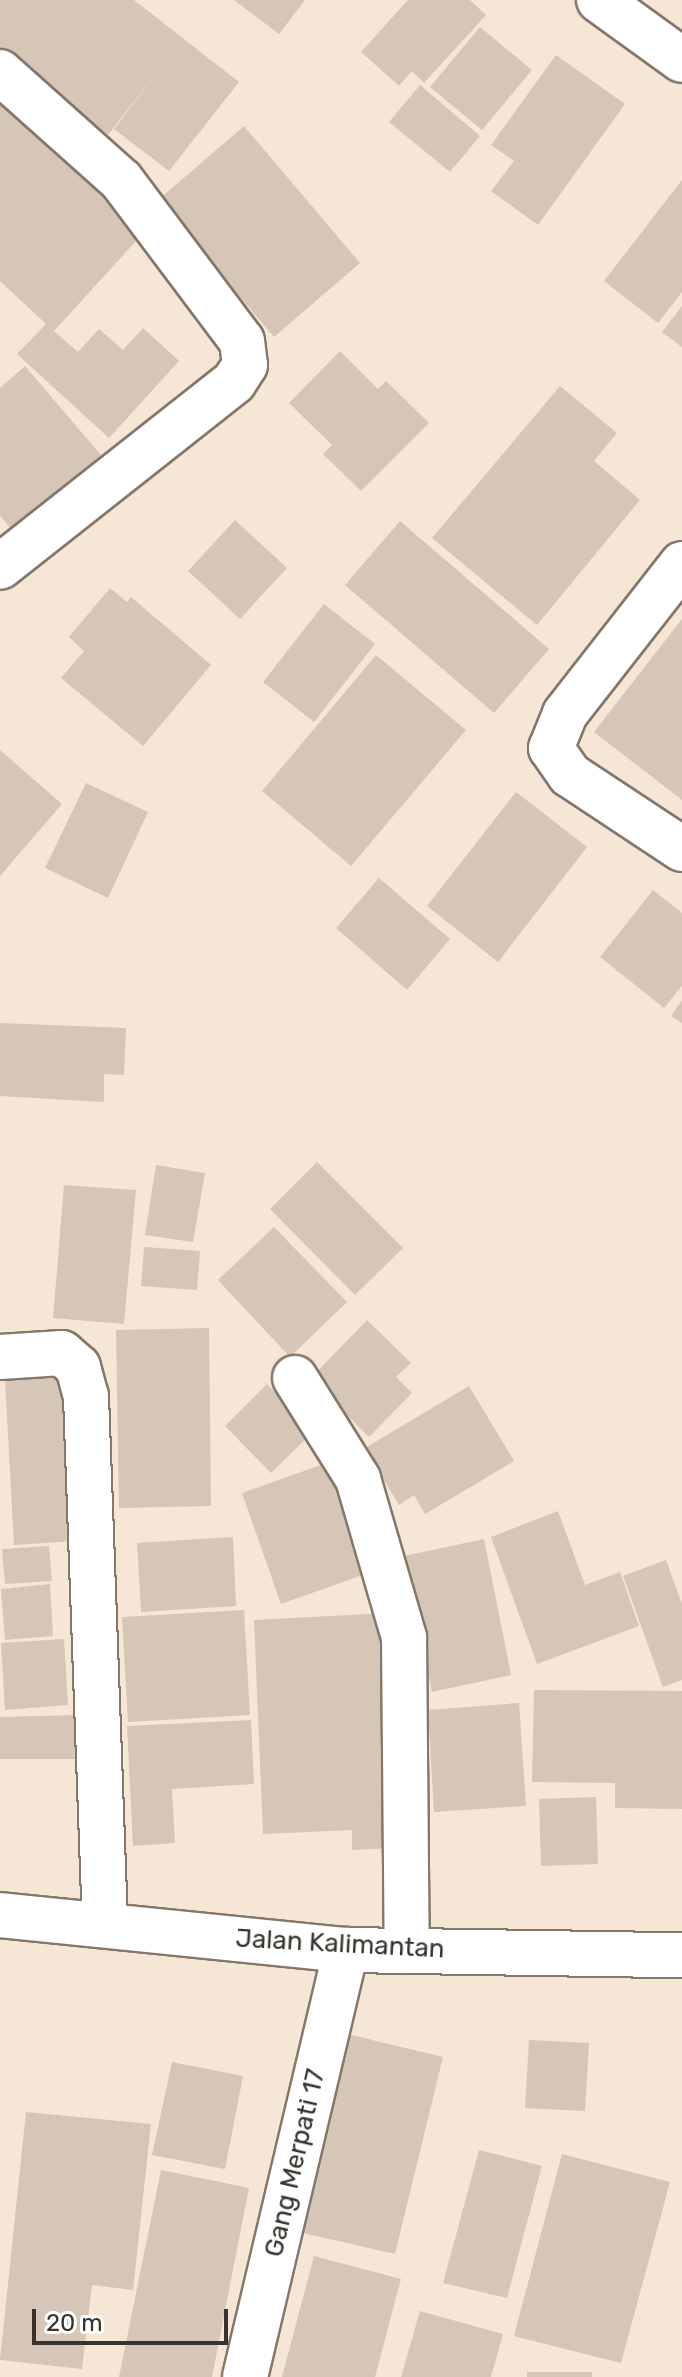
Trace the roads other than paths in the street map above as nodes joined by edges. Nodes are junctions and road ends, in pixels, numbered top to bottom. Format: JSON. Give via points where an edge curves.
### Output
{"nodes":[{"id":1,"x":599,"y":0,"type":"edge"},
{"id":2,"x":682,"y":60,"type":"edge"},
{"id":3,"x":0,"y":72,"type":"edge"},
{"id":4,"x":682,"y":564,"type":"edge"},
{"id":5,"x":0,"y":567,"type":"edge"},
{"id":6,"x":682,"y":849,"type":"edge"},
{"id":7,"x":0,"y":1357,"type":"edge"},
{"id":8,"x":295,"y":1378,"type":"dead end"},
{"id":9,"x":0,"y":1915,"type":"edge"},
{"id":10,"x":105,"y":1924,"type":"junction"},
{"id":11,"x":346,"y":1950,"type":"junction"},
{"id":12,"x":407,"y":1951,"type":"junction"},
{"id":13,"x":682,"y":1955,"type":"edge"},
{"id":14,"x":245,"y":2377,"type":"edge"}],
"edges":[{"from":1,"to":2,"type":"street"},
{"from":3,"to":5,"type":"street","via":[[121,180],[242,341],[245,365],[234,382]]},
{"from":4,"to":6,"type":"street","via":[[565,714],[551,748],[570,775]]},
{"from":7,"to":10,"type":"street","via":[[62,1353],[78,1367],[86,1396]]},
{"from":8,"to":12,"type":"street","via":[[358,1479],[404,1637]]},
{"from":9,"to":10,"type":"street","name":"Jalan Kalimantan"},
{"from":10,"to":11,"type":"street","name":"Jalan Kalimantan"},
{"from":11,"to":12,"type":"street","name":"Jalan Kalimantan"},
{"from":11,"to":14,"type":"street","name":"Gang Merpati 17"},
{"from":12,"to":13,"type":"street","name":"Jalan Kalimantan"}]}
